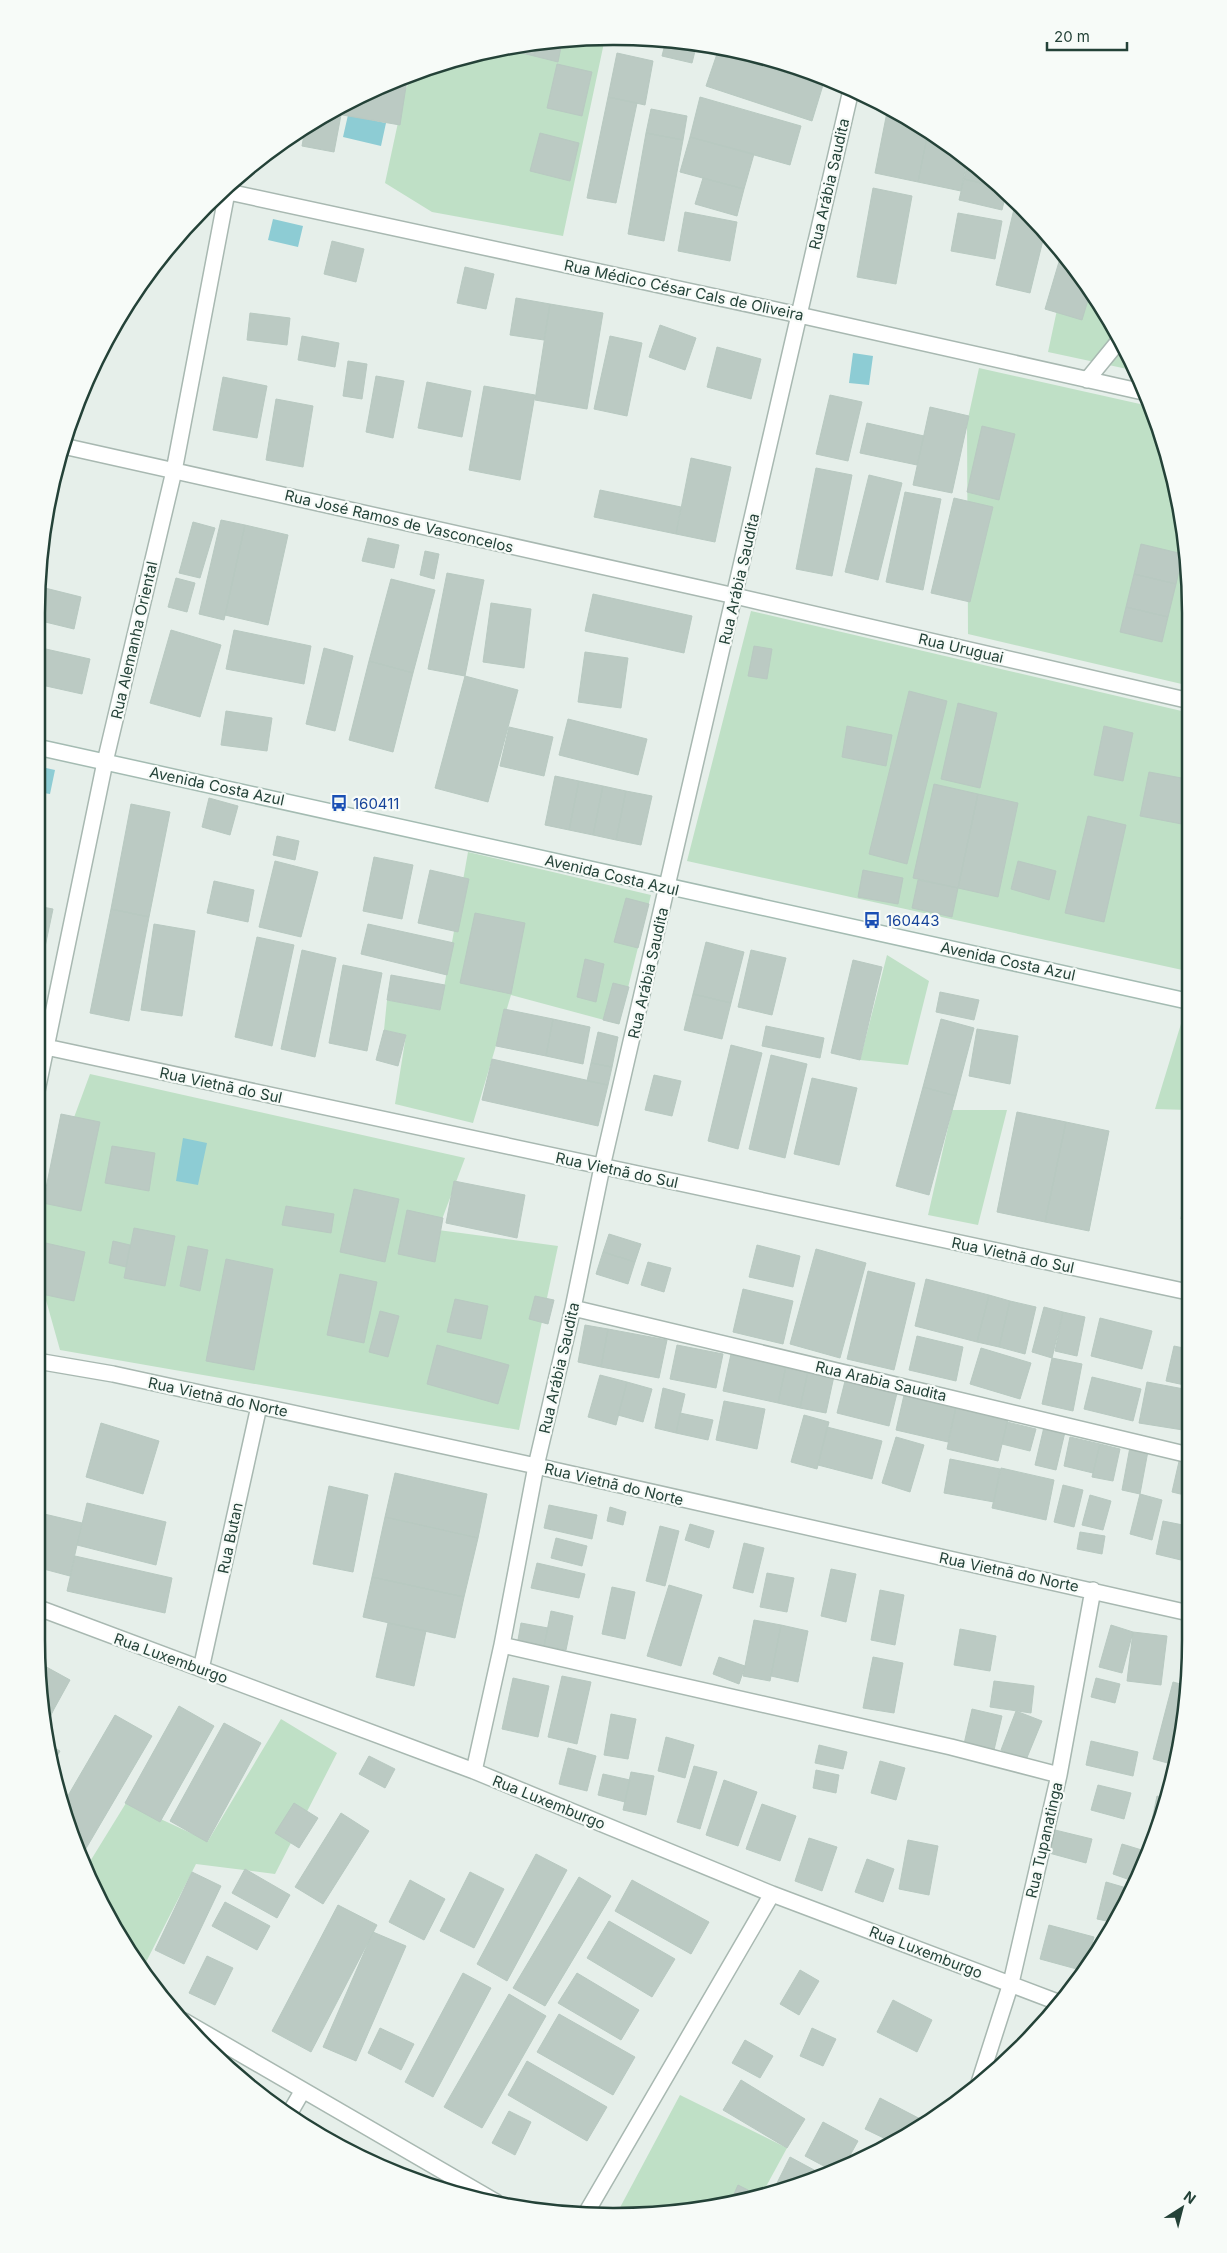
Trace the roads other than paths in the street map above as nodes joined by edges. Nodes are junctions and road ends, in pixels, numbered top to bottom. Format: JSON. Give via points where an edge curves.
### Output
{"nodes":[{"id":1,"x":849,"y":97,"type":"edge"},
{"id":2,"x":233,"y":192,"type":"edge"},
{"id":3,"x":224,"y":200,"type":"edge"},
{"id":4,"x":799,"y":315,"type":"junction"},
{"id":5,"x":1115,"y":346,"type":"edge"},
{"id":6,"x":1087,"y":380,"type":"junction"},
{"id":7,"x":1136,"y":391,"type":"edge"},
{"id":8,"x":70,"y":448,"type":"edge"},
{"id":9,"x":174,"y":471,"type":"junction"},
{"id":10,"x":735,"y":596,"type":"junction"},
{"id":11,"x":1182,"y":699,"type":"edge"},
{"id":12,"x":45,"y":749,"type":"edge"},
{"id":13,"x":105,"y":762,"type":"junction"},
{"id":14,"x":668,"y":888,"type":"junction"},
{"id":15,"x":1182,"y":1000,"type":"edge"},
{"id":16,"x":46,"y":1047,"type":"junction"},
{"id":17,"x":45,"y":1052,"type":"edge"},
{"id":18,"x":602,"y":1167,"type":"junction"},
{"id":19,"x":1182,"y":1291,"type":"edge"},
{"id":20,"x":574,"y":1308,"type":"junction"},
{"id":21,"x":45,"y":1362,"type":"edge"},
{"id":22,"x":259,"y":1406,"type":"junction"},
{"id":23,"x":1182,"y":1452,"type":"edge"},
{"id":24,"x":536,"y":1466,"type":"junction"},
{"id":25,"x":1093,"y":1590,"type":"junction"},
{"id":26,"x":45,"y":1610,"type":"edge"},
{"id":27,"x":1182,"y":1611,"type":"edge"},
{"id":28,"x":502,"y":1645,"type":"junction"},
{"id":29,"x":201,"y":1669,"type":"junction"},
{"id":30,"x":474,"y":1771,"type":"junction"},
{"id":31,"x":1058,"y":1775,"type":"junction"},
{"id":32,"x":772,"y":1894,"type":"junction"},
{"id":33,"x":1011,"y":1984,"type":"junction"},
{"id":34,"x":1053,"y":2000,"type":"edge"},
{"id":35,"x":204,"y":2032,"type":"edge"},
{"id":36,"x":983,"y":2072,"type":"edge"},
{"id":37,"x":303,"y":2090,"type":"junction"},
{"id":38,"x":292,"y":2108,"type":"edge"},
{"id":39,"x":478,"y":2192,"type":"edge"},
{"id":40,"x":590,"y":2207,"type":"edge"}],
"edges":[{"from":1,"to":4,"type":"street","name":"Rua Arábia Saudita"},
{"from":2,"to":4,"type":"street","name":"Rua Médico César Cals de Oliveira"},
{"from":3,"to":9,"type":"street","name":"Rua Alemanha Oriental"},
{"from":4,"to":6,"type":"street","name":"Rua Médico César Cals de Oliveira"},
{"from":4,"to":10,"type":"street","name":"Rua Arábia Saudita"},
{"from":5,"to":6,"type":"street"},
{"from":6,"to":7,"type":"street","name":"Rua Médico César Cals de Oliveira"},
{"from":8,"to":9,"type":"street","name":"Rua José Ramos de Vasconcelos"},
{"from":9,"to":10,"type":"street","name":"Rua José Ramos de Vasconcelos"},
{"from":9,"to":13,"type":"street","name":"Rua Alemanha Oriental"},
{"from":10,"to":11,"type":"street","name":"Rua Uruguai"},
{"from":10,"to":14,"type":"street","name":"Rua Arábia Saudita"},
{"from":12,"to":13,"type":"street","name":"Avenida Costa Azul"},
{"from":13,"to":14,"type":"street","name":"Avenida Costa Azul"},
{"from":13,"to":16,"type":"street","name":"Rua Alemanha Oriental"},
{"from":14,"to":15,"type":"street","name":"Avenida Costa Azul"},
{"from":14,"to":18,"type":"street","name":"Rua Arábia Saudita"},
{"from":16,"to":17,"type":"street","name":"Rua Alemanha Oriental"},
{"from":16,"to":18,"type":"street","name":"Rua Vietnã do Sul"},
{"from":18,"to":19,"type":"street","name":"Rua Vietnã do Sul"},
{"from":18,"to":20,"type":"street","name":"Rua Arábia Saudita"},
{"from":20,"to":23,"type":"street","name":"Rua Arabia Saudita"},
{"from":20,"to":24,"type":"street","name":"Rua Arábia Saudita"},
{"from":21,"to":22,"type":"street","name":"Rua Vietnã do Norte"},
{"from":22,"to":24,"type":"street","name":"Rua Vietnã do Norte"},
{"from":22,"to":29,"type":"street","name":"Rua Butan"},
{"from":24,"to":25,"type":"street","name":"Rua Vietnã do Norte"},
{"from":24,"to":28,"type":"street","name":"Rua Arábia Saudita"},
{"from":25,"to":27,"type":"street","name":"Rua Vietnã do Norte"},
{"from":25,"to":31,"type":"street","name":"Rua Tupanatinga"},
{"from":26,"to":29,"type":"street","name":"Rua Luxemburgo"},
{"from":28,"to":30,"type":"street","name":"Rua Arábia Saudita"},
{"from":28,"to":31,"type":"street","via":[[951,1747]]},
{"from":29,"to":30,"type":"street","name":"Rua Luxemburgo"},
{"from":30,"to":32,"type":"street","name":"Rua Luxemburgo"},
{"from":31,"to":33,"type":"street","name":"Rua Tupanatinga"},
{"from":32,"to":33,"type":"street","name":"Rua Luxemburgo"},
{"from":32,"to":40,"type":"street"},
{"from":33,"to":34,"type":"street","name":"Rua Luxemburgo"},
{"from":33,"to":36,"type":"street","name":"Rua Tupanatinga"},
{"from":35,"to":37,"type":"street"},
{"from":37,"to":38,"type":"street"},
{"from":37,"to":39,"type":"street"}]}
